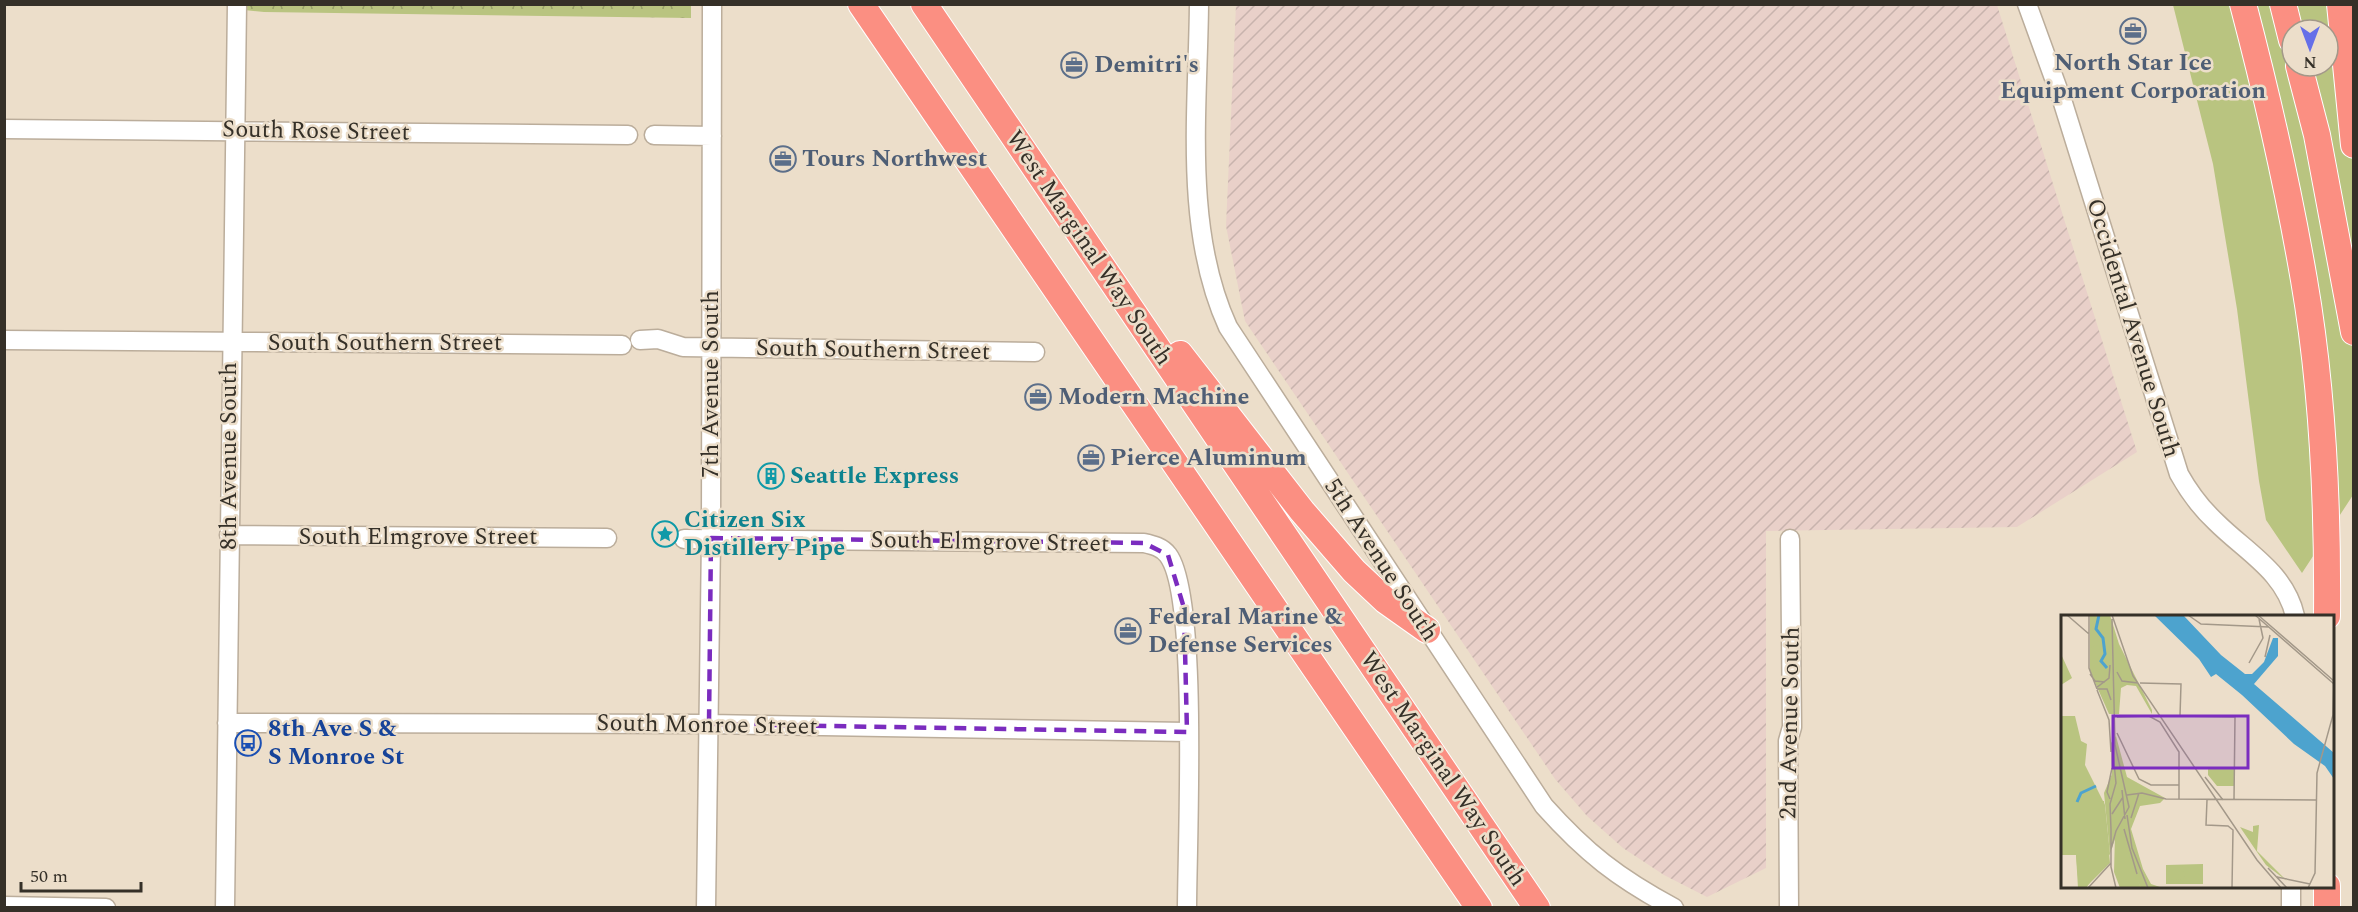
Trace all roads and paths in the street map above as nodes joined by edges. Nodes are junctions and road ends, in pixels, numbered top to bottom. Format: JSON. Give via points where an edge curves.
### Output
{"nodes":[{"id":1,"x":237,"y":4,"type":"edge"},
{"id":2,"x":712,"y":4,"type":"edge"},
{"id":3,"x":861,"y":4,"type":"edge"},
{"id":4,"x":924,"y":4,"type":"edge"},
{"id":5,"x":1199,"y":4,"type":"edge"},
{"id":6,"x":2027,"y":4,"type":"edge"},
{"id":7,"x":2243,"y":4,"type":"edge"},
{"id":8,"x":2340,"y":4,"type":"edge"},
{"id":9,"x":2302,"y":78,"type":"edge"},
{"id":10,"x":4,"y":129,"type":"edge"},
{"id":11,"x":234,"y":130,"type":"junction"},
{"id":12,"x":628,"y":135,"type":"dead end"},
{"id":13,"x":654,"y":135,"type":"dead end"},
{"id":14,"x":712,"y":136,"type":"junction"},
{"id":15,"x":2354,"y":146,"type":"edge"},
{"id":16,"x":1029,"y":159,"type":"junction"},
{"id":17,"x":2354,"y":332,"type":"edge"},
{"id":18,"x":4,"y":340,"type":"edge"},
{"id":19,"x":640,"y":340,"type":"dead end"},
{"id":20,"x":230,"y":343,"type":"junction"},
{"id":21,"x":622,"y":345,"type":"dead end"},
{"id":22,"x":711,"y":348,"type":"junction"},
{"id":23,"x":1035,"y":352,"type":"dead end"},
{"id":24,"x":229,"y":535,"type":"junction"},
{"id":25,"x":607,"y":538,"type":"dead end"},
{"id":26,"x":711,"y":538,"type":"junction"},
{"id":27,"x":684,"y":539,"type":"dead end"},
{"id":28,"x":1790,"y":539,"type":"dead end"},
{"id":29,"x":2295,"y":615,"type":"edge"},
{"id":30,"x":2328,"y":615,"type":"edge"},
{"id":31,"x":1427,"y":630,"type":"junction"},
{"id":32,"x":227,"y":723,"type":"junction"},
{"id":33,"x":709,"y":724,"type":"junction"},
{"id":34,"x":1187,"y":732,"type":"junction"},
{"id":35,"x":2291,"y":888,"type":"edge"},
{"id":36,"x":2327,"y":888,"type":"edge"},
{"id":37,"x":4,"y":906,"type":"edge"},
{"id":38,"x":106,"y":908,"type":"edge"},
{"id":39,"x":225,"y":908,"type":"edge"},
{"id":40,"x":706,"y":908,"type":"edge"},
{"id":41,"x":1186,"y":908,"type":"edge"},
{"id":42,"x":1479,"y":908,"type":"edge"},
{"id":43,"x":1537,"y":908,"type":"edge"},
{"id":44,"x":1674,"y":908,"type":"edge"},
{"id":45,"x":1789,"y":908,"type":"edge"},
{"id":46,"x":2291,"y":908,"type":"edge"},
{"id":47,"x":2326,"y":908,"type":"edge"}],
"edges":[{"from":1,"to":11,"type":"street","name":"8th Avenue South"},
{"from":2,"to":14,"type":"street","name":"7th Avenue South"},
{"from":3,"to":42,"type":"highway","name":"West Marginal Way South"},
{"from":4,"to":16,"type":"highway","name":"West Marginal Way South"},
{"from":5,"to":31,"type":"street","name":"5th Avenue South","via":[[1200,215],[1218,305],[1244,354]]},
{"from":6,"to":29,"type":"street","name":"Occidental Avenue South","via":[[2063,103],[2179,474],[2216,523],[2274,574]]},
{"from":7,"to":30,"type":"highway","via":[[2266,92],[2305,282],[2320,418]]},
{"from":8,"to":15,"type":"highway"},
{"from":9,"to":17,"type":"highway","via":[[2317,135]]},
{"from":10,"to":11,"type":"street","name":"South Rose Street"},
{"from":11,"to":12,"type":"street","name":"South Rose Street"},
{"from":11,"to":20,"type":"street","name":"8th Avenue South"},
{"from":13,"to":14,"type":"street"},
{"from":14,"to":22,"type":"street","name":"7th Avenue South"},
{"from":16,"to":31,"type":"highway","via":[[1302,511],[1354,571],[1386,601]]},
{"from":16,"to":43,"type":"highway","name":"West Marginal Way South"},
{"from":18,"to":20,"type":"street","name":"South Southern Street"},
{"from":19,"to":22,"type":"street","name":"South Southern Street","via":[[658,339],[683,347]]},
{"from":20,"to":21,"type":"street","name":"South Southern Street"},
{"from":20,"to":24,"type":"street","name":"8th Avenue South"},
{"from":22,"to":23,"type":"street","name":"South Southern Street"},
{"from":22,"to":26,"type":"street","name":"7th Avenue South"},
{"from":24,"to":25,"type":"street","name":"South Elmgrove Street"},
{"from":24,"to":32,"type":"street","name":"8th Avenue South"},
{"from":26,"to":27,"type":"street","name":"South Elmgrove Street"},
{"from":26,"to":33,"type":"street","name":"7th Avenue South"},
{"from":26,"to":34,"type":"street","name":"South Elmgrove Street","via":[[1144,543],[1159,547],[1175,570],[1184,608]]},
{"from":28,"to":45,"type":"street","name":"2nd Avenue South"},
{"from":31,"to":44,"type":"street","name":"5th Avenue South","via":[[1544,806],[1603,866]]},
{"from":32,"to":33,"type":"street","name":"South Monroe Street"},
{"from":32,"to":39,"type":"street","name":"8th Avenue South"},
{"from":33,"to":34,"type":"street","name":"South Monroe Street"},
{"from":33,"to":40,"type":"street","name":"7th Avenue South"},
{"from":34,"to":41,"type":"street"},
{"from":35,"to":46,"type":"street"},
{"from":36,"to":47,"type":"highway"},
{"from":37,"to":38,"type":"street"}]}
